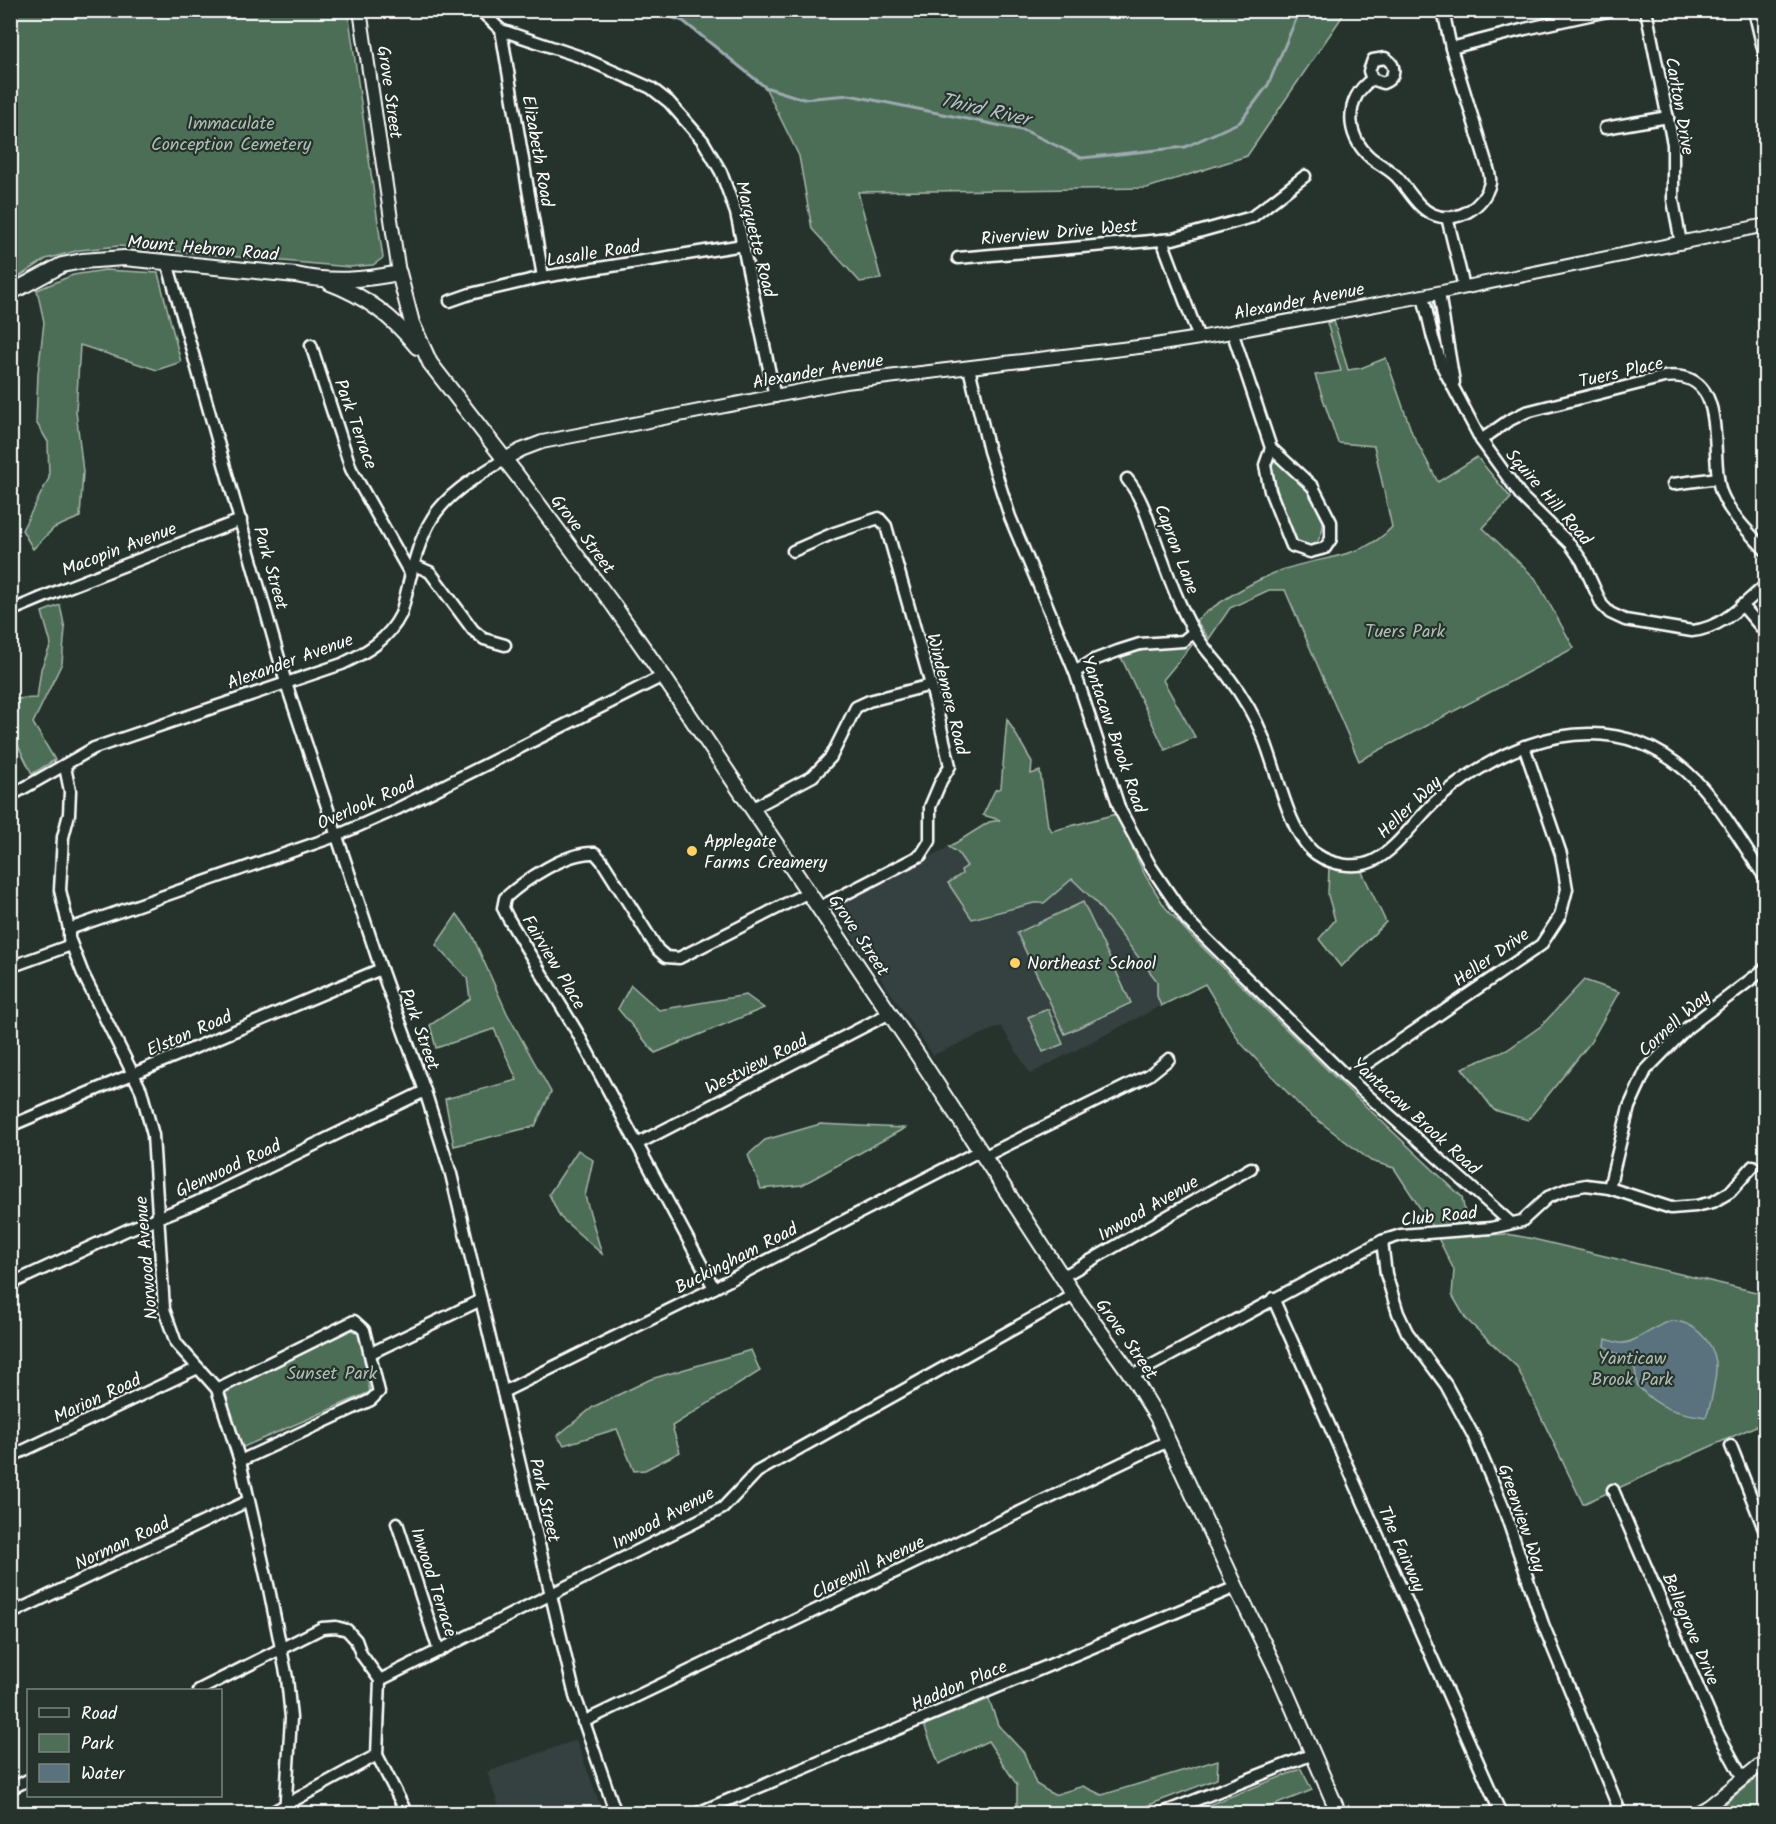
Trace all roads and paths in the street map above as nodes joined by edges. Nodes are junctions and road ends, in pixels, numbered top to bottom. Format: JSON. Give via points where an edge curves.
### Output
{"nodes":[{"id":1,"x":360,"y":10,"type":"edge"},
{"id":2,"x":480,"y":10,"type":"edge"},
{"id":3,"x":1443,"y":10,"type":"edge"},
{"id":4,"x":1612,"y":10,"type":"edge"},
{"id":5,"x":1646,"y":10,"type":"edge"},
{"id":6,"x":1754,"y":10,"type":"edge"},
{"id":7,"x":501,"y":30,"type":"junction"},
{"id":8,"x":1451,"y":48,"type":"junction"},
{"id":9,"x":1766,"y":61,"type":"edge"},
{"id":10,"x":1372,"y":78,"type":"dead end"},
{"id":11,"x":1668,"y":117,"type":"junction"},
{"id":12,"x":1605,"y":128,"type":"dead end"},
{"id":13,"x":1305,"y":176,"type":"dead end"},
{"id":14,"x":1448,"y":217,"type":"junction"},
{"id":15,"x":1766,"y":225,"type":"edge"},
{"id":16,"x":1162,"y":240,"type":"junction"},
{"id":17,"x":1681,"y":243,"type":"junction"},
{"id":18,"x":742,"y":245,"type":"junction"},
{"id":19,"x":958,"y":258,"type":"dead end"},
{"id":20,"x":167,"y":262,"type":"junction"},
{"id":21,"x":399,"y":273,"type":"junction"},
{"id":22,"x":543,"y":277,"type":"junction"},
{"id":23,"x":322,"y":281,"type":"junction"},
{"id":24,"x":1464,"y":287,"type":"junction"},
{"id":25,"x":1439,"y":292,"type":"junction"},
{"id":26,"x":10,"y":293,"type":"edge"},
{"id":27,"x":1423,"y":296,"type":"junction"},
{"id":28,"x":450,"y":301,"type":"dead end"},
{"id":29,"x":1232,"y":331,"type":"junction"},
{"id":30,"x":1199,"y":338,"type":"junction"},
{"id":31,"x":311,"y":345,"type":"dead end"},
{"id":32,"x":430,"y":363,"type":"junction"},
{"id":33,"x":969,"y":368,"type":"junction"},
{"id":34,"x":1455,"y":388,"type":"junction"},
{"id":35,"x":775,"y":396,"type":"junction"},
{"id":36,"x":1480,"y":440,"type":"junction"},
{"id":37,"x":1271,"y":448,"type":"junction"},
{"id":38,"x":505,"y":459,"type":"junction"},
{"id":39,"x":1718,"y":478,"type":"junction"},
{"id":40,"x":1127,"y":479,"type":"dead end"},
{"id":41,"x":1673,"y":484,"type":"dead end"},
{"id":42,"x":241,"y":520,"type":"junction"},
{"id":43,"x":793,"y":551,"type":"dead end"},
{"id":44,"x":1766,"y":551,"type":"edge"},
{"id":45,"x":412,"y":570,"type":"junction"},
{"id":46,"x":1766,"y":585,"type":"edge"},
{"id":47,"x":1742,"y":605,"type":"junction"},
{"id":48,"x":10,"y":611,"type":"edge"},
{"id":49,"x":1194,"y":632,"type":"junction"},
{"id":50,"x":1766,"y":633,"type":"edge"},
{"id":51,"x":505,"y":645,"type":"dead end"},
{"id":52,"x":1076,"y":672,"type":"junction"},
{"id":53,"x":663,"y":676,"type":"junction"},
{"id":54,"x":286,"y":683,"type":"junction"},
{"id":55,"x":931,"y":685,"type":"junction"},
{"id":56,"x":1524,"y":746,"type":"junction"},
{"id":57,"x":65,"y":767,"type":"junction"},
{"id":58,"x":10,"y":796,"type":"edge"},
{"id":59,"x":753,"y":808,"type":"junction"},
{"id":60,"x":336,"y":836,"type":"junction"},
{"id":61,"x":1766,"y":879,"type":"edge"},
{"id":62,"x":809,"y":892,"type":"junction"},
{"id":63,"x":820,"y":907,"type":"junction"},
{"id":64,"x":69,"y":929,"type":"junction"},
{"id":65,"x":71,"y":945,"type":"junction"},
{"id":66,"x":10,"y":967,"type":"edge"},
{"id":67,"x":1766,"y":968,"type":"edge"},
{"id":68,"x":381,"y":969,"type":"junction"},
{"id":69,"x":890,"y":1013,"type":"junction"},
{"id":70,"x":1169,"y":1059,"type":"dead end"},
{"id":71,"x":133,"y":1075,"type":"junction"},
{"id":72,"x":1347,"y":1077,"type":"junction"},
{"id":73,"x":425,"y":1091,"type":"junction"},
{"id":74,"x":10,"y":1126,"type":"edge"},
{"id":75,"x":638,"y":1144,"type":"junction"},
{"id":76,"x":983,"y":1153,"type":"junction"},
{"id":77,"x":1753,"y":1166,"type":"dead end"},
{"id":78,"x":1251,"y":1168,"type":"dead end"},
{"id":79,"x":1609,"y":1188,"type":"junction"},
{"id":80,"x":158,"y":1218,"type":"junction"},
{"id":81,"x":1511,"y":1223,"type":"junction"},
{"id":82,"x":1382,"y":1241,"type":"junction"},
{"id":83,"x":1062,"y":1277,"type":"junction"},
{"id":84,"x":10,"y":1284,"type":"edge"},
{"id":85,"x":714,"y":1288,"type":"junction"},
{"id":86,"x":1074,"y":1296,"type":"junction"},
{"id":87,"x":1273,"y":1298,"type":"junction"},
{"id":88,"x":481,"y":1300,"type":"junction"},
{"id":89,"x":371,"y":1353,"type":"junction"},
{"id":90,"x":198,"y":1368,"type":"junction"},
{"id":91,"x":1132,"y":1376,"type":"junction"},
{"id":92,"x":217,"y":1389,"type":"junction"},
{"id":93,"x":503,"y":1392,"type":"junction"},
{"id":94,"x":1168,"y":1441,"type":"junction"},
{"id":95,"x":1731,"y":1446,"type":"dead end"},
{"id":96,"x":10,"y":1457,"type":"edge"},
{"id":97,"x":240,"y":1461,"type":"junction"},
{"id":98,"x":1613,"y":1490,"type":"dead end"},
{"id":99,"x":248,"y":1501,"type":"junction"},
{"id":100,"x":397,"y":1523,"type":"dead end"},
{"id":101,"x":1766,"y":1534,"type":"edge"},
{"id":102,"x":1236,"y":1587,"type":"junction"},
{"id":103,"x":550,"y":1594,"type":"junction"},
{"id":104,"x":10,"y":1614,"type":"edge"},
{"id":105,"x":281,"y":1648,"type":"junction"},
{"id":106,"x":439,"y":1651,"type":"junction"},
{"id":107,"x":380,"y":1680,"type":"junction"},
{"id":108,"x":202,"y":1689,"type":"edge"},
{"id":109,"x":583,"y":1722,"type":"junction"},
{"id":110,"x":1313,"y":1754,"type":"junction"},
{"id":111,"x":377,"y":1755,"type":"junction"},
{"id":112,"x":1766,"y":1760,"type":"edge"},
{"id":113,"x":1743,"y":1779,"type":"junction"},
{"id":114,"x":27,"y":1780,"type":"edge"},
{"id":115,"x":10,"y":1789,"type":"edge"},
{"id":116,"x":286,"y":1809,"type":"edge"},
{"id":117,"x":269,"y":1814,"type":"edge"},
{"id":118,"x":407,"y":1814,"type":"edge"},
{"id":119,"x":616,"y":1814,"type":"edge"},
{"id":120,"x":695,"y":1814,"type":"edge"},
{"id":121,"x":1160,"y":1814,"type":"edge"},
{"id":122,"x":1339,"y":1814,"type":"edge"},
{"id":123,"x":1501,"y":1814,"type":"edge"},
{"id":124,"x":1622,"y":1814,"type":"edge"},
{"id":125,"x":1695,"y":1814,"type":"edge"}],
"edges":[{"from":1,"to":21,"type":"street","name":"Grove Street"},
{"from":2,"to":7,"type":"street","name":"Marquette Road"},
{"from":3,"to":8,"type":"street"},
{"from":4,"to":8,"type":"street"},
{"from":5,"to":11,"type":"street","name":"Carlton Drive"},
{"from":6,"to":9,"type":"street"},
{"from":7,"to":18,"type":"street","name":"Marquette Road","via":[[581,57],[651,88],[669,102],[703,141],[721,172],[736,213]]},
{"from":7,"to":22,"type":"street","name":"Elizabeth Road"},
{"from":8,"to":14,"type":"street","via":[[1491,181],[1472,210]]},
{"from":10,"to":14,"type":"street","via":[[1358,90],[1353,105],[1351,123],[1358,143],[1388,169],[1422,208],[1433,215]]},
{"from":11,"to":12,"type":"street"},
{"from":11,"to":17,"type":"street","name":"Carlton Drive","via":[[1674,155],[1673,200]]},
{"from":13,"to":16,"type":"street","name":"Riverview Drive West","via":[[1252,217]]},
{"from":14,"to":24,"type":"street"},
{"from":15,"to":17,"type":"street","name":"Alexander Avenue"},
{"from":16,"to":19,"type":"street","name":"Riverview Drive West"},
{"from":16,"to":30,"type":"street"},
{"from":17,"to":24,"type":"street","name":"Alexander Avenue"},
{"from":18,"to":22,"type":"street","name":"Lasalle Road"},
{"from":18,"to":35,"type":"street","name":"Marquette Road"},
{"from":20,"to":23,"type":"main road","name":"Mount Hebron Road"},
{"from":20,"to":26,"type":"main road","name":"Mount Hebron Road","via":[[123,258],[82,261],[62,265]]},
{"from":20,"to":42,"type":"street","name":"Park Street"},
{"from":21,"to":23,"type":"main road","name":"Mount Hebron Road"},
{"from":21,"to":32,"type":"main road","name":"Grove Street","via":[[412,323]]},
{"from":22,"to":28,"type":"street","name":"Lasalle Road"},
{"from":23,"to":32,"type":"main road","via":[[348,290],[380,309]]},
{"from":24,"to":25,"type":"street","name":"Alexander Avenue"},
{"from":25,"to":27,"type":"street","name":"Alexander Avenue"},
{"from":25,"to":34,"type":"street","name":"Squire Hill Road"},
{"from":27,"to":29,"type":"street","name":"Alexander Avenue"},
{"from":27,"to":34,"type":"street","name":"Squire Hill Road","via":[[1436,348]]},
{"from":29,"to":30,"type":"street","name":"Alexander Avenue"},
{"from":29,"to":37,"type":"street"},
{"from":30,"to":33,"type":"street","name":"Alexander Avenue"},
{"from":31,"to":45,"type":"street","name":"Park Terrace","via":[[351,469]]},
{"from":32,"to":38,"type":"main road","name":"Grove Street"},
{"from":33,"to":35,"type":"street","name":"Alexander Avenue","via":[[846,382]]},
{"from":33,"to":52,"type":"street","name":"Yantacaw Brook Road","via":[[1010,517]]},
{"from":34,"to":36,"type":"street","name":"Squire Hill Road"},
{"from":35,"to":38,"type":"street","name":"Alexander Avenue","via":[[542,442]]},
{"from":36,"to":39,"type":"street","name":"Tuers Place","via":[[1526,412],[1664,377],[1683,377],[1697,384],[1710,402]]},
{"from":36,"to":47,"type":"street","name":"Squire Hill Road","via":[[1522,497],[1570,544],[1610,613],[1625,620],[1692,631],[1725,620]]},
{"from":37,"to":37,"type":"street","via":[[1265,465],[1270,491],[1292,546],[1310,552],[1325,548],[1331,539],[1331,522],[1313,487]]},
{"from":38,"to":45,"type":"street","name":"Alexander Avenue","via":[[465,485],[434,516]]},
{"from":38,"to":53,"type":"main road","name":"Grove Street"},
{"from":39,"to":41,"type":"street"},
{"from":39,"to":44,"type":"street","name":"Tuers Place","via":[[1728,507]]},
{"from":40,"to":49,"type":"street","name":"Capron Lane","via":[[1138,493],[1176,596]]},
{"from":42,"to":48,"type":"street","name":"Macopin Avenue"},
{"from":42,"to":54,"type":"street","name":"Park Street"},
{"from":43,"to":55,"type":"street","name":"Windemere Road","via":[[879,518],[886,526]]},
{"from":45,"to":51,"type":"street","via":[[430,572],[473,630],[484,639]]},
{"from":45,"to":54,"type":"street","name":"Alexander Avenue","via":[[401,614],[383,640],[342,664]]},
{"from":46,"to":47,"type":"street"},
{"from":47,"to":50,"type":"street"},
{"from":49,"to":52,"type":"street","via":[[1183,641],[1118,651]]},
{"from":49,"to":56,"type":"street","name":"Heller Way","via":[[1245,699],[1264,738],[1299,835],[1324,859],[1355,865],[1371,862],[1456,784],[1489,762]]},
{"from":52,"to":72,"type":"street","name":"Yantacaw Brook Road","via":[[1120,810],[1151,867],[1187,920]]},
{"from":53,"to":59,"type":"main road","name":"Grove Street"},
{"from":53,"to":60,"type":"street","name":"Overlook Road","via":[[397,810]]},
{"from":54,"to":57,"type":"street","name":"Alexander Avenue","via":[[94,748]]},
{"from":54,"to":60,"type":"street","name":"Park Street"},
{"from":55,"to":59,"type":"street","via":[[869,700],[856,707],[831,757],[813,776]]},
{"from":55,"to":63,"type":"street","name":"Windemere Road","via":[[950,766],[930,807],[930,841],[921,855]]},
{"from":56,"to":61,"type":"street","name":"Heller Way","via":[[1563,735],[1596,734],[1628,740],[1658,752],[1685,770],[1707,794]]},
{"from":56,"to":72,"type":"street","name":"Heller Drive","via":[[1561,854],[1567,889],[1560,916],[1540,945]]},
{"from":57,"to":58,"type":"street","name":"Alexander Avenue"},
{"from":57,"to":64,"type":"street","name":"Norwood Avenue","via":[[70,803],[63,837],[60,890]]},
{"from":59,"to":62,"type":"main road","name":"Grove Street"},
{"from":60,"to":64,"type":"street","name":"Overlook Road"},
{"from":60,"to":68,"type":"street","name":"Park Street"},
{"from":62,"to":63,"type":"main road","name":"Grove Street"},
{"from":62,"to":75,"type":"street","name":"Fairview Place","via":[[679,958],[666,957],[658,950],[594,853],[573,855],[505,898],[503,908],[508,918],[578,1032]]},
{"from":63,"to":69,"type":"main road","name":"Grove Street"},
{"from":64,"to":65,"type":"street","name":"Norwood Avenue"},
{"from":65,"to":66,"type":"street"},
{"from":65,"to":71,"type":"street","name":"Norwood Avenue"},
{"from":67,"to":79,"type":"street","name":"Cornell Way","via":[[1687,1028],[1646,1070],[1629,1107]]},
{"from":68,"to":71,"type":"street","name":"Elston Road"},
{"from":68,"to":73,"type":"street","name":"Park Street"},
{"from":69,"to":75,"type":"street","name":"Westview Road"},
{"from":69,"to":76,"type":"main road","name":"Grove Street"},
{"from":70,"to":76,"type":"street","name":"Buckingham Road","via":[[1149,1075]]},
{"from":71,"to":74,"type":"street","name":"Elston Road"},
{"from":71,"to":80,"type":"street","name":"Norwood Avenue","via":[[153,1135]]},
{"from":72,"to":81,"type":"street","name":"Yantacaw Brook Road"},
{"from":73,"to":80,"type":"street","name":"Glenwood Road"},
{"from":73,"to":88,"type":"street","name":"Park Street","via":[[451,1174]]},
{"from":75,"to":85,"type":"street","name":"Fairview Place"},
{"from":76,"to":83,"type":"main road","name":"Grove Street"},
{"from":76,"to":85,"type":"street","name":"Buckingham Road"},
{"from":77,"to":79,"type":"street","name":"Club Road","via":[[1730,1192],[1696,1206],[1671,1208]]},
{"from":78,"to":83,"type":"street","name":"Inwood Avenue"},
{"from":79,"to":81,"type":"street","name":"Club Road","via":[[1570,1188],[1548,1197],[1522,1221]]},
{"from":80,"to":84,"type":"street","name":"Glenwood Road"},
{"from":80,"to":90,"type":"street","name":"Norwood Avenue","via":[[164,1309],[176,1343]]},
{"from":81,"to":82,"type":"street","name":"Club Road","via":[[1401,1235]]},
{"from":82,"to":87,"type":"street","name":"Club Road"},
{"from":82,"to":124,"type":"street","name":"Greenview Way","via":[[1386,1274],[1398,1313],[1407,1332],[1446,1385],[1477,1443],[1537,1609]]},
{"from":83,"to":86,"type":"main road","name":"Grove Street"},
{"from":85,"to":93,"type":"street","name":"Buckingham Road"},
{"from":86,"to":91,"type":"main road","name":"Grove Street"},
{"from":86,"to":103,"type":"street","name":"Inwood Avenue","via":[[757,1472],[723,1508]]},
{"from":87,"to":91,"type":"street","name":"Club Road"},
{"from":87,"to":123,"type":"street","name":"The Fairway"},
{"from":88,"to":89,"type":"street"},
{"from":88,"to":93,"type":"street","name":"Park Street"},
{"from":89,"to":92,"type":"street","via":[[364,1330],[354,1321]]},
{"from":89,"to":97,"type":"street","via":[[379,1392],[371,1400]]},
{"from":90,"to":92,"type":"street","name":"Norwood Avenue"},
{"from":90,"to":96,"type":"street","name":"Marion Road"},
{"from":91,"to":94,"type":"main road","name":"Grove Street"},
{"from":92,"to":97,"type":"street","name":"Norwood Avenue"},
{"from":93,"to":103,"type":"street","name":"Park Street"},
{"from":94,"to":102,"type":"main road","name":"Grove Street"},
{"from":94,"to":109,"type":"street","name":"Clarewill Avenue"},
{"from":95,"to":101,"type":"street"},
{"from":97,"to":99,"type":"street","name":"Norwood Avenue"},
{"from":98,"to":113,"type":"street","name":"Bellegrove Drive","via":[[1716,1730]]},
{"from":99,"to":104,"type":"street","name":"Norman Road"},
{"from":99,"to":105,"type":"street","name":"Norwood Avenue"},
{"from":100,"to":106,"type":"street","name":"Inwood Terrace"},
{"from":102,"to":110,"type":"main road","name":"Grove Street"},
{"from":102,"to":120,"type":"street","name":"Haddon Place"},
{"from":103,"to":106,"type":"street","name":"Inwood Avenue"},
{"from":103,"to":109,"type":"street","name":"Park Street"},
{"from":105,"to":107,"type":"street","via":[[322,1628],[347,1630]]},
{"from":105,"to":108,"type":"street"},
{"from":105,"to":116,"type":"street","name":"Norwood Avenue","via":[[291,1718]]},
{"from":106,"to":107,"type":"street","name":"Inwood Avenue"},
{"from":107,"to":111,"type":"street"},
{"from":109,"to":119,"type":"street","name":"Park Street"},
{"from":110,"to":121,"type":"street"},
{"from":110,"to":122,"type":"main road","name":"Grove Street"},
{"from":111,"to":116,"type":"street"},
{"from":111,"to":118,"type":"street"},
{"from":112,"to":113,"type":"street"},
{"from":113,"to":125,"type":"street"},
{"from":114,"to":115,"type":"street"},
{"from":116,"to":117,"type":"street"}]}
